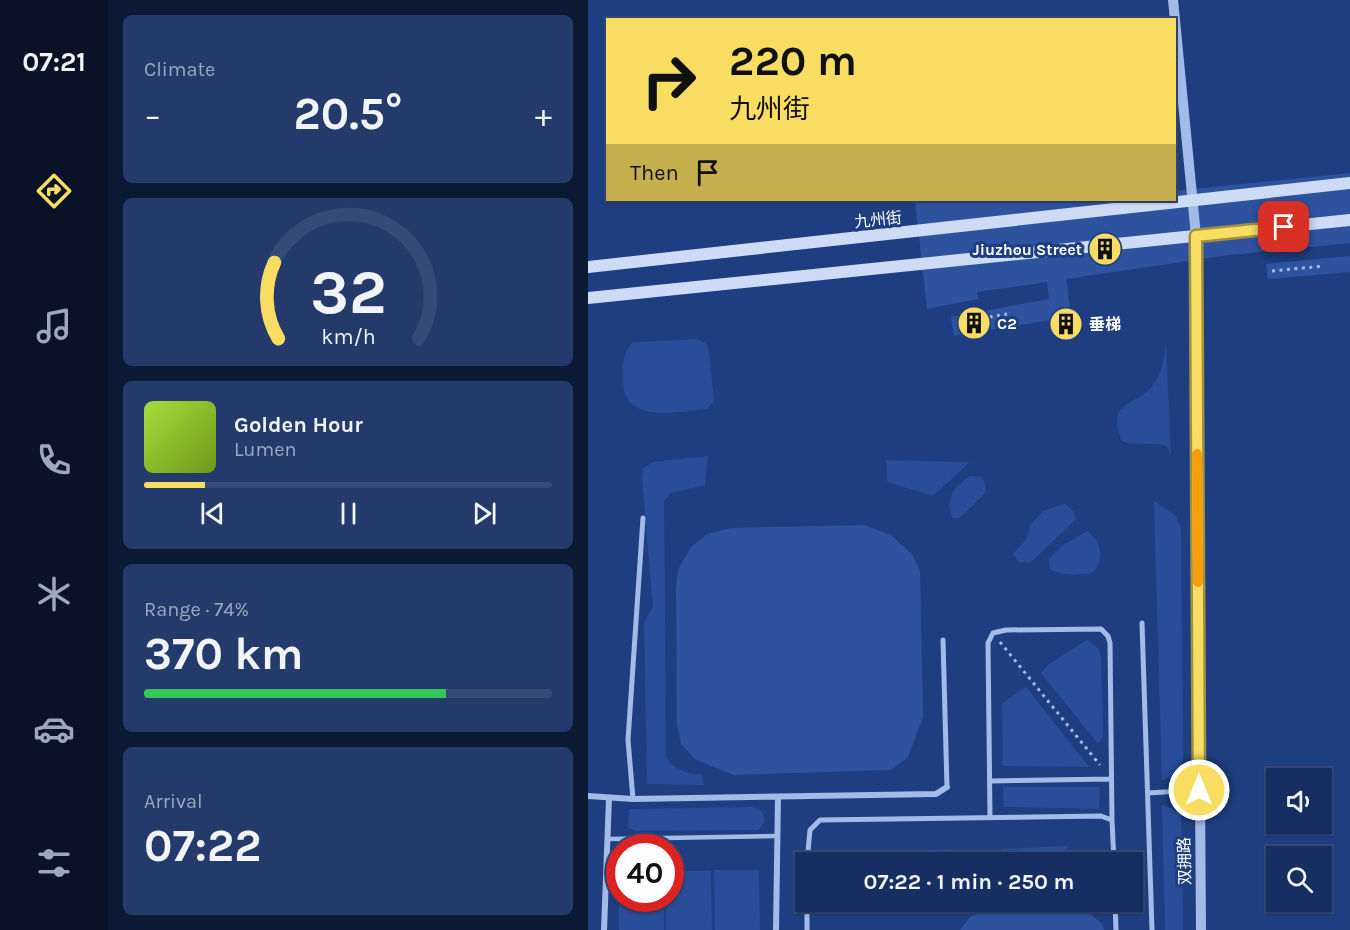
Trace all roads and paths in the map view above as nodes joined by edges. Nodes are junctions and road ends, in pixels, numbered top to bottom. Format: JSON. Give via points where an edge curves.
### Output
{"nodes":[{"id":1,"x":1173,"y":0,"type":"edge"},
{"id":2,"x":1175,"y":18,"type":"edge"},
{"id":3,"x":1176,"y":32,"type":"edge"},
{"id":4,"x":1350,"y":183,"type":"edge"},
{"id":5,"x":1192,"y":201,"type":"junction"},
{"id":6,"x":1350,"y":220,"type":"edge"},
{"id":7,"x":1196,"y":236,"type":"junction"},
{"id":8,"x":1324,"y":266,"type":"dead end"},
{"id":9,"x":588,"y":267,"type":"edge"},
{"id":10,"x":1272,"y":271,"type":"dead end"},
{"id":11,"x":588,"y":298,"type":"edge"},
{"id":12,"x":1007,"y":314,"type":"dead end"},
{"id":13,"x":960,"y":322,"type":"dead end"},
{"id":14,"x":643,"y":518,"type":"dead end"},
{"id":15,"x":1142,"y":623,"type":"dead end"},
{"id":16,"x":993,"y":633,"type":"junction"},
{"id":17,"x":943,"y":640,"type":"dead end"},
{"id":18,"x":1111,"y":779,"type":"junction"},
{"id":19,"x":990,"y":781,"type":"junction"},
{"id":20,"x":947,"y":787,"type":"joint"},
{"id":21,"x":1199,"y":790,"type":"junction"},
{"id":22,"x":1148,"y":793,"type":"junction"},
{"id":23,"x":588,"y":796,"type":"edge"},
{"id":24,"x":777,"y":797,"type":"junction"},
{"id":25,"x":609,"y":798,"type":"junction"},
{"id":26,"x":633,"y":799,"type":"junction"},
{"id":27,"x":990,"y":818,"type":"junction"},
{"id":28,"x":1112,"y":820,"type":"junction"},
{"id":29,"x":608,"y":834,"type":"edge"},
{"id":30,"x":777,"y":836,"type":"junction"},
{"id":31,"x":684,"y":838,"type":"edge"},
{"id":32,"x":808,"y":852,"type":"edge"},
{"id":33,"x":1114,"y":852,"type":"edge"},
{"id":34,"x":606,"y":884,"type":"edge"},
{"id":35,"x":807,"y":912,"type":"edge"},
{"id":36,"x":1115,"y":912,"type":"edge"},
{"id":37,"x":604,"y":930,"type":"edge"},
{"id":38,"x":776,"y":930,"type":"edge"},
{"id":39,"x":807,"y":930,"type":"edge"},
{"id":40,"x":1116,"y":930,"type":"edge"},
{"id":41,"x":1152,"y":930,"type":"edge"},
{"id":42,"x":1202,"y":930,"type":"edge"}],
"edges":[{"from":1,"to":2,"type":"street","name":"双拥路"},
{"from":3,"to":5,"type":"street","name":"双拥路"},
{"from":4,"to":5,"type":"main road","name":"九州街"},
{"from":5,"to":7,"type":"street","name":"双拥路"},
{"from":5,"to":9,"type":"main road","name":"九州街"},
{"from":6,"to":7,"type":"main road"},
{"from":7,"to":11,"type":"main road"},
{"from":7,"to":21,"type":"street","name":"双拥路"},
{"from":8,"to":10,"type":"path"},
{"from":12,"to":13,"type":"path"},
{"from":14,"to":26,"type":"street","via":[[628,740]]},
{"from":15,"to":22,"type":"street"},
{"from":16,"to":18,"type":"path"},
{"from":16,"to":18,"type":"street","via":[[1101,629],[1108,636]]},
{"from":16,"to":19,"type":"street","via":[[988,644]]},
{"from":17,"to":20,"type":"street"},
{"from":18,"to":19,"type":"street"},
{"from":18,"to":28,"type":"street"},
{"from":19,"to":27,"type":"street"},
{"from":20,"to":24,"type":"street","via":[[936,794]]},
{"from":21,"to":22,"type":"street"},
{"from":21,"to":42,"type":"street","name":"双拥路"},
{"from":22,"to":41,"type":"street"},
{"from":23,"to":25,"type":"street"},
{"from":24,"to":26,"type":"street"},
{"from":24,"to":30,"type":"street"},
{"from":25,"to":26,"type":"street"},
{"from":25,"to":29,"type":"street"},
{"from":27,"to":28,"type":"street","via":[[1101,816]]},
{"from":27,"to":32,"type":"street","via":[[820,820],[810,830]]},
{"from":28,"to":33,"type":"street"},
{"from":30,"to":31,"type":"lane"},
{"from":30,"to":38,"type":"street"},
{"from":34,"to":37,"type":"street"},
{"from":35,"to":39,"type":"street"},
{"from":36,"to":40,"type":"street"}]}
